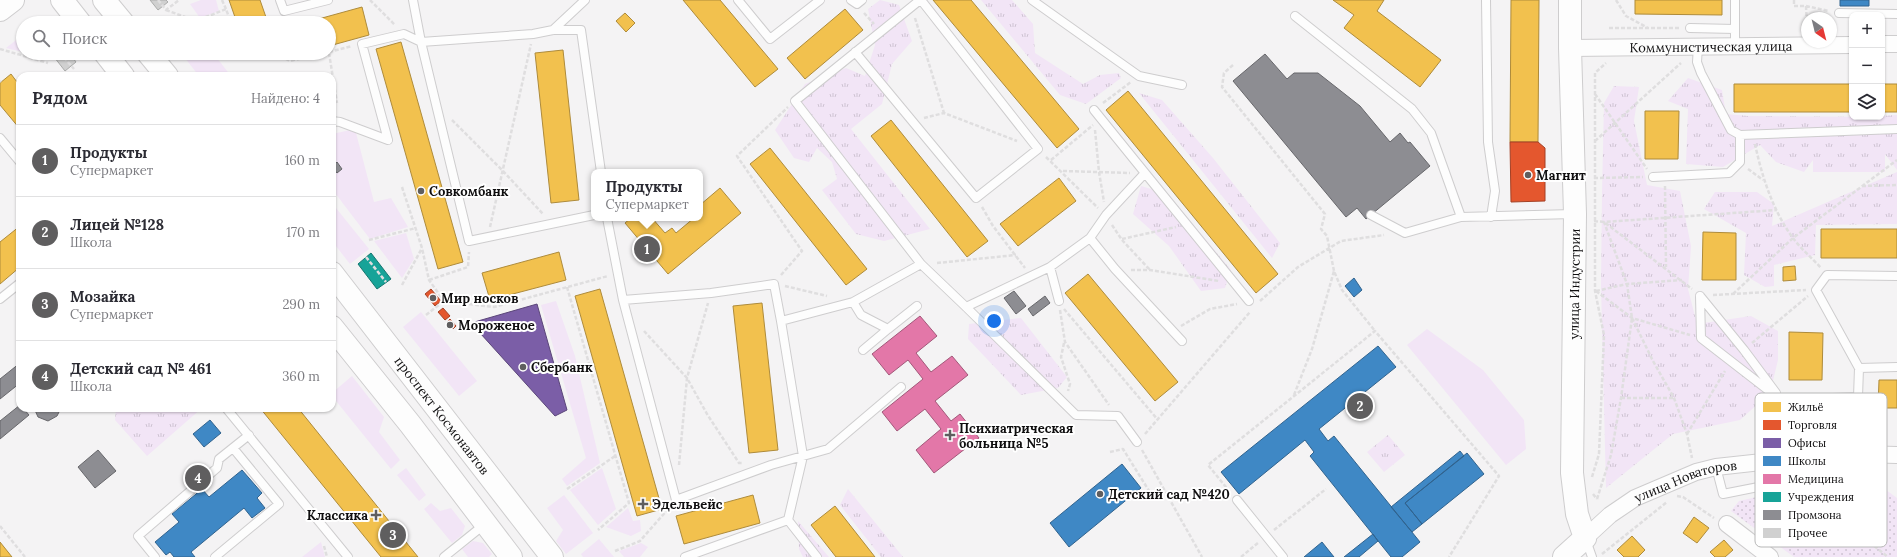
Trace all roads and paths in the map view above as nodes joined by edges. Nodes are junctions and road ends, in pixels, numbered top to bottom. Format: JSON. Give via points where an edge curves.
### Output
{"nodes":[{"id":1,"x":13,"y":0,"type":"edge"},
{"id":2,"x":62,"y":0,"type":"edge"},
{"id":3,"x":104,"y":0,"type":"edge"},
{"id":4,"x":158,"y":0,"type":"edge"},
{"id":5,"x":179,"y":0,"type":"edge"},
{"id":6,"x":222,"y":0,"type":"edge"},
{"id":7,"x":280,"y":0,"type":"edge"},
{"id":8,"x":328,"y":0,"type":"edge"},
{"id":9,"x":370,"y":0,"type":"edge"},
{"id":10,"x":413,"y":0,"type":"edge"},
{"id":11,"x":585,"y":0,"type":"edge"},
{"id":12,"x":738,"y":0,"type":"edge"},
{"id":13,"x":820,"y":0,"type":"edge"},
{"id":14,"x":920,"y":0,"type":"edge"},
{"id":15,"x":1032,"y":0,"type":"edge"},
{"id":16,"x":1486,"y":0,"type":"edge"},
{"id":17,"x":1570,"y":0,"type":"edge"},
{"id":18,"x":1616,"y":0,"type":"edge"},
{"id":19,"x":1735,"y":0,"type":"edge"},
{"id":20,"x":1794,"y":0,"type":"edge"},
{"id":21,"x":857,"y":1,"type":"edge"},
{"id":22,"x":912,"y":6,"type":"junction"},
{"id":23,"x":1806,"y":6,"type":"junction"},
{"id":24,"x":226,"y":9,"type":"junction"},
{"id":25,"x":0,"y":10,"type":"edge"},
{"id":26,"x":166,"y":10,"type":"junction"},
{"id":27,"x":1806,"y":12,"type":"edge"},
{"id":28,"x":1839,"y":13,"type":"joint"},
{"id":29,"x":1897,"y":14,"type":"edge"},
{"id":30,"x":75,"y":16,"type":"edge"},
{"id":31,"x":117,"y":16,"type":"edge"},
{"id":32,"x":181,"y":16,"type":"edge"},
{"id":33,"x":210,"y":16,"type":"edge"},
{"id":34,"x":228,"y":16,"type":"edge"},
{"id":35,"x":1295,"y":16,"type":"dead end"},
{"id":36,"x":1608,"y":28,"type":"dead end"},
{"id":37,"x":1648,"y":28,"type":"junction"},
{"id":38,"x":1690,"y":28,"type":"joint"},
{"id":39,"x":1735,"y":29,"type":"junction"},
{"id":40,"x":553,"y":30,"type":"junction"},
{"id":41,"x":880,"y":32,"type":"junction"},
{"id":42,"x":404,"y":34,"type":"junction"},
{"id":43,"x":533,"y":34,"type":"junction"},
{"id":44,"x":421,"y":42,"type":"junction"},
{"id":45,"x":362,"y":44,"type":"junction"},
{"id":46,"x":1885,"y":44,"type":"edge"},
{"id":47,"x":1897,"y":44,"type":"edge"},
{"id":48,"x":1849,"y":45,"type":"edge"},
{"id":49,"x":1698,"y":46,"type":"junction"},
{"id":50,"x":1735,"y":46,"type":"junction"},
{"id":51,"x":1570,"y":48,"type":"junction"},
{"id":52,"x":0,"y":49,"type":"edge"},
{"id":53,"x":336,"y":50,"type":"edge"},
{"id":54,"x":855,"y":52,"type":"junction"},
{"id":55,"x":16,"y":54,"type":"edge"},
{"id":56,"x":38,"y":60,"type":"edge"},
{"id":57,"x":66,"y":60,"type":"edge"},
{"id":58,"x":110,"y":60,"type":"edge"},
{"id":59,"x":154,"y":60,"type":"edge"},
{"id":60,"x":330,"y":60,"type":"edge"},
{"id":61,"x":1608,"y":62,"type":"dead end"},
{"id":62,"x":1674,"y":62,"type":"dead end"},
{"id":63,"x":1681,"y":62,"type":"junction"},
{"id":64,"x":1698,"y":62,"type":"junction"},
{"id":65,"x":48,"y":63,"type":"dead end"},
{"id":66,"x":1233,"y":65,"type":"dead end"},
{"id":67,"x":74,"y":69,"type":"dead end"},
{"id":68,"x":120,"y":72,"type":"edge"},
{"id":69,"x":164,"y":72,"type":"edge"},
{"id":70,"x":332,"y":72,"type":"edge"},
{"id":71,"x":1139,"y":76,"type":"junction"},
{"id":72,"x":1182,"y":85,"type":"dead end"},
{"id":73,"x":1595,"y":94,"type":"junction"},
{"id":74,"x":336,"y":97,"type":"edge"},
{"id":75,"x":795,"y":101,"type":"junction"},
{"id":76,"x":337,"y":103,"type":"dead end"},
{"id":77,"x":437,"y":106,"type":"junction"},
{"id":78,"x":1094,"y":110,"type":"joint"},
{"id":79,"x":944,"y":113,"type":"junction"},
{"id":80,"x":912,"y":120,"type":"junction"},
{"id":81,"x":336,"y":122,"type":"edge"},
{"id":82,"x":1095,"y":124,"type":"dead end"},
{"id":83,"x":1615,"y":124,"type":"junction"},
{"id":84,"x":1897,"y":129,"type":"edge"},
{"id":85,"x":1752,"y":134,"type":"junction"},
{"id":86,"x":1740,"y":135,"type":"junction"},
{"id":87,"x":0,"y":139,"type":"edge"},
{"id":88,"x":1595,"y":141,"type":"junction"},
{"id":89,"x":1038,"y":149,"type":"junction"},
{"id":90,"x":16,"y":157,"type":"edge"},
{"id":91,"x":1051,"y":160,"type":"junction"},
{"id":92,"x":1897,"y":160,"type":"edge"},
{"id":93,"x":1740,"y":162,"type":"junction"},
{"id":94,"x":601,"y":169,"type":"edge"},
{"id":95,"x":502,"y":170,"type":"junction"},
{"id":96,"x":1063,"y":171,"type":"junction"},
{"id":97,"x":1145,"y":174,"type":"junction"},
{"id":98,"x":1654,"y":177,"type":"junction"},
{"id":99,"x":1664,"y":177,"type":"junction"},
{"id":100,"x":1594,"y":178,"type":"junction"},
{"id":101,"x":1763,"y":180,"type":"junction"},
{"id":102,"x":1897,"y":185,"type":"edge"},
{"id":103,"x":1862,"y":186,"type":"junction"},
{"id":104,"x":402,"y":187,"type":"dead end"},
{"id":105,"x":976,"y":198,"type":"junction"},
{"id":106,"x":1777,"y":210,"type":"junction"},
{"id":107,"x":1576,"y":214,"type":"junction"},
{"id":108,"x":591,"y":215,"type":"edge"},
{"id":109,"x":1106,"y":215,"type":"junction"},
{"id":110,"x":1371,"y":215,"type":"dead end"},
{"id":111,"x":1491,"y":216,"type":"junction"},
{"id":112,"x":1461,"y":217,"type":"junction"},
{"id":113,"x":1665,"y":218,"type":"junction"},
{"id":114,"x":608,"y":221,"type":"edge"},
{"id":115,"x":1596,"y":221,"type":"junction"},
{"id":116,"x":1604,"y":222,"type":"junction"},
{"id":117,"x":551,"y":224,"type":"junction"},
{"id":118,"x":1187,"y":225,"type":"junction"},
{"id":119,"x":416,"y":228,"type":"junction"},
{"id":120,"x":1405,"y":233,"type":"junction"},
{"id":121,"x":488,"y":237,"type":"junction"},
{"id":122,"x":1090,"y":238,"type":"junction"},
{"id":123,"x":1793,"y":238,"type":"junction"},
{"id":124,"x":369,"y":240,"type":"dead end"},
{"id":125,"x":1122,"y":240,"type":"dead end"},
{"id":126,"x":470,"y":241,"type":"junction"},
{"id":127,"x":1330,"y":247,"type":"junction"},
{"id":128,"x":422,"y":248,"type":"junction"},
{"id":129,"x":1016,"y":255,"type":"junction"},
{"id":130,"x":366,"y":257,"type":"dead end"},
{"id":131,"x":921,"y":264,"type":"junction"},
{"id":132,"x":1050,"y":267,"type":"junction"},
{"id":133,"x":1666,"y":268,"type":"junction"},
{"id":134,"x":1115,"y":269,"type":"junction"},
{"id":135,"x":1334,"y":271,"type":"junction"},
{"id":136,"x":617,"y":274,"type":"junction"},
{"id":137,"x":1030,"y":275,"type":"junction"},
{"id":138,"x":1827,"y":275,"type":"junction"},
{"id":139,"x":1897,"y":276,"type":"edge"},
{"id":140,"x":336,"y":278,"type":"edge"},
{"id":141,"x":429,"y":280,"type":"junction"},
{"id":142,"x":1682,"y":280,"type":"junction"},
{"id":143,"x":386,"y":282,"type":"dead end"},
{"id":144,"x":774,"y":284,"type":"junction"},
{"id":145,"x":1235,"y":284,"type":"junction"},
{"id":146,"x":1627,"y":284,"type":"junction"},
{"id":147,"x":402,"y":285,"type":"dead end"},
{"id":148,"x":16,"y":286,"type":"edge"},
{"id":149,"x":567,"y":287,"type":"junction"},
{"id":150,"x":1816,"y":290,"type":"junction"},
{"id":151,"x":1596,"y":291,"type":"junction"},
{"id":152,"x":711,"y":293,"type":"junction"},
{"id":153,"x":1733,"y":294,"type":"junction"},
{"id":154,"x":1700,"y":296,"type":"junction"},
{"id":155,"x":0,"y":299,"type":"edge"},
{"id":156,"x":623,"y":300,"type":"junction"},
{"id":157,"x":444,"y":301,"type":"junction"},
{"id":158,"x":1059,"y":301,"type":"junction"},
{"id":159,"x":853,"y":302,"type":"junction"},
{"id":160,"x":1253,"y":304,"type":"junction"},
{"id":161,"x":917,"y":306,"type":"dead end"},
{"id":162,"x":966,"y":307,"type":"junction"},
{"id":163,"x":426,"y":315,"type":"dead end"},
{"id":164,"x":1632,"y":318,"type":"junction"},
{"id":165,"x":781,"y":321,"type":"junction"},
{"id":166,"x":641,"y":328,"type":"dead end"},
{"id":167,"x":888,"y":329,"type":"junction"},
{"id":168,"x":1173,"y":330,"type":"junction"},
{"id":169,"x":1375,"y":331,"type":"junction"},
{"id":170,"x":336,"y":332,"type":"edge"},
{"id":171,"x":1701,"y":338,"type":"junction"},
{"id":172,"x":1182,"y":341,"type":"dead end"},
{"id":173,"x":1065,"y":342,"type":"junction"},
{"id":174,"x":863,"y":350,"type":"dead end"},
{"id":175,"x":1859,"y":368,"type":"junction"},
{"id":176,"x":1897,"y":368,"type":"edge"},
{"id":177,"x":688,"y":378,"type":"junction"},
{"id":178,"x":901,"y":387,"type":"dead end"},
{"id":179,"x":1772,"y":393,"type":"edge"},
{"id":180,"x":1776,"y":393,"type":"edge"},
{"id":181,"x":1858,"y":393,"type":"edge"},
{"id":182,"x":1294,"y":396,"type":"junction"},
{"id":183,"x":1621,"y":398,"type":"junction"},
{"id":184,"x":1674,"y":398,"type":"junction"},
{"id":185,"x":1066,"y":405,"type":"junction"},
{"id":186,"x":229,"y":412,"type":"edge"},
{"id":187,"x":1118,"y":416,"type":"junction"},
{"id":188,"x":1158,"y":420,"type":"junction"},
{"id":189,"x":249,"y":435,"type":"junction"},
{"id":190,"x":1137,"y":442,"type":"junction"},
{"id":191,"x":233,"y":448,"type":"junction"},
{"id":192,"x":1110,"y":452,"type":"dead end"},
{"id":193,"x":1887,"y":455,"type":"edge"},
{"id":194,"x":1897,"y":455,"type":"edge"},
{"id":195,"x":615,"y":456,"type":"junction"},
{"id":196,"x":803,"y":456,"type":"junction"},
{"id":197,"x":1755,"y":463,"type":"edge"},
{"id":198,"x":771,"y":465,"type":"junction"},
{"id":199,"x":1716,"y":467,"type":"junction"},
{"id":200,"x":679,"y":470,"type":"dead end"},
{"id":201,"x":1696,"y":472,"type":"junction"},
{"id":202,"x":1591,"y":480,"type":"dead end"},
{"id":203,"x":1755,"y":488,"type":"edge"},
{"id":204,"x":567,"y":489,"type":"dead end"},
{"id":205,"x":1326,"y":489,"type":"dead end"},
{"id":206,"x":1593,"y":493,"type":"dead end"},
{"id":207,"x":1150,"y":494,"type":"dead end"},
{"id":208,"x":1674,"y":496,"type":"dead end"},
{"id":209,"x":1683,"y":497,"type":"junction"},
{"id":210,"x":676,"y":500,"type":"junction"},
{"id":211,"x":1237,"y":500,"type":"joint"},
{"id":212,"x":1668,"y":501,"type":"dead end"},
{"id":213,"x":788,"y":520,"type":"junction"},
{"id":214,"x":485,"y":523,"type":"junction"},
{"id":215,"x":1727,"y":524,"type":"joint"},
{"id":216,"x":0,"y":526,"type":"edge"},
{"id":217,"x":598,"y":530,"type":"dead end"},
{"id":218,"x":1266,"y":536,"type":"junction"},
{"id":219,"x":1755,"y":545,"type":"edge"},
{"id":220,"x":1588,"y":547,"type":"edge"},
{"id":221,"x":1757,"y":547,"type":"edge"},
{"id":222,"x":1876,"y":547,"type":"edge"},
{"id":223,"x":615,"y":551,"type":"dead end"},
{"id":224,"x":25,"y":557,"type":"edge"},
{"id":225,"x":155,"y":557,"type":"edge"},
{"id":226,"x":215,"y":557,"type":"edge"},
{"id":227,"x":348,"y":557,"type":"edge"},
{"id":228,"x":444,"y":557,"type":"edge"},
{"id":229,"x":510,"y":557,"type":"edge"},
{"id":230,"x":552,"y":557,"type":"edge"},
{"id":231,"x":685,"y":557,"type":"edge"},
{"id":232,"x":817,"y":557,"type":"edge"},
{"id":233,"x":1202,"y":557,"type":"edge"},
{"id":234,"x":1241,"y":557,"type":"edge"},
{"id":235,"x":1283,"y":557,"type":"edge"},
{"id":236,"x":1449,"y":557,"type":"edge"},
{"id":237,"x":1564,"y":557,"type":"edge"},
{"id":238,"x":1599,"y":557,"type":"edge"},
{"id":239,"x":1770,"y":557,"type":"edge"},
{"id":240,"x":1888,"y":557,"type":"edge"}],
"edges":[{"from":1,"to":25,"type":"main road"},
{"from":2,"to":30,"type":"main road"},
{"from":3,"to":31,"type":"main road"},
{"from":4,"to":26,"type":"path"},
{"from":5,"to":26,"type":"path"},
{"from":6,"to":24,"type":"path"},
{"from":7,"to":8,"type":"lane","via":[[284,11]]},
{"from":9,"to":42,"type":"path"},
{"from":10,"to":44,"type":"lane"},
{"from":11,"to":40,"type":"lane"},
{"from":12,"to":13,"type":"lane","via":[[770,39]]},
{"from":14,"to":22,"type":"lane"},
{"from":14,"to":89,"type":"lane"},
{"from":15,"to":71,"type":"lane"},
{"from":16,"to":111,"type":"lane","via":[[1488,142],[1495,192]]},
{"from":17,"to":51,"type":"main road","name":"улица Индустрии"},
{"from":18,"to":37,"type":"path","via":[[1626,16]]},
{"from":19,"to":39,"type":"lane"},
{"from":20,"to":23,"type":"path","via":[[1794,6]]},
{"from":21,"to":41,"type":"path"},
{"from":22,"to":41,"type":"lane"},
{"from":22,"to":79,"type":"path"},
{"from":23,"to":27,"type":"path"},
{"from":23,"to":28,"type":"path"},
{"from":24,"to":33,"type":"path"},
{"from":24,"to":34,"type":"path"},
{"from":26,"to":32,"type":"path"},
{"from":28,"to":29,"type":"lane"},
{"from":35,"to":112,"type":"lane","via":[[1412,109],[1431,133]]},
{"from":36,"to":37,"type":"path"},
{"from":37,"to":38,"type":"path"},
{"from":38,"to":39,"type":"lane"},
{"from":39,"to":50,"type":"lane"},
{"from":40,"to":43,"type":"lane"},
{"from":40,"to":94,"type":"lane","via":[[581,30]]},
{"from":41,"to":54,"type":"lane"},
{"from":42,"to":44,"type":"lane"},
{"from":42,"to":45,"type":"lane"},
{"from":43,"to":44,"type":"lane"},
{"from":43,"to":95,"type":"path"},
{"from":44,"to":77,"type":"lane"},
{"from":45,"to":53,"type":"path"},
{"from":45,"to":81,"type":"lane","via":[[388,140]]},
{"from":46,"to":47,"type":"street"},
{"from":48,"to":50,"type":"street","name":"Коммунистическая улица"},
{"from":49,"to":50,"type":"street","name":"Коммунистическая улица"},
{"from":49,"to":51,"type":"street","name":"Коммунистическая улица"},
{"from":49,"to":64,"type":"lane"},
{"from":51,"to":107,"type":"main road","name":"улица Индустрии"},
{"from":52,"to":55,"type":"path"},
{"from":54,"to":75,"type":"lane"},
{"from":54,"to":80,"type":"lane"},
{"from":56,"to":65,"type":"path"},
{"from":57,"to":67,"type":"path"},
{"from":58,"to":68,"type":"main road"},
{"from":59,"to":69,"type":"main road"},
{"from":60,"to":70,"type":"path"},
{"from":61,"to":73,"type":"path","via":[[1595,73]]},
{"from":62,"to":63,"type":"path"},
{"from":63,"to":64,"type":"path"},
{"from":63,"to":83,"type":"path"},
{"from":64,"to":86,"type":"lane","via":[[1700,73],[1731,130]]},
{"from":66,"to":127,"type":"path","via":[[1224,73],[1222,87],[1325,214],[1321,229],[1327,236]]},
{"from":71,"to":72,"type":"lane"},
{"from":71,"to":78,"type":"path"},
{"from":73,"to":83,"type":"path"},
{"from":73,"to":88,"type":"path"},
{"from":74,"to":76,"type":"path"},
{"from":75,"to":131,"type":"lane"},
{"from":75,"to":144,"type":"path","via":[[736,156],[802,251]]},
{"from":77,"to":95,"type":"path"},
{"from":77,"to":126,"type":"lane"},
{"from":78,"to":97,"type":"lane"},
{"from":79,"to":80,"type":"path"},
{"from":79,"to":89,"type":"path"},
{"from":80,"to":105,"type":"lane"},
{"from":82,"to":91,"type":"path"},
{"from":83,"to":88,"type":"path"},
{"from":83,"to":98,"type":"path"},
{"from":84,"to":85,"type":"lane"},
{"from":85,"to":86,"type":"lane"},
{"from":85,"to":101,"type":"path"},
{"from":86,"to":93,"type":"lane"},
{"from":87,"to":90,"type":"lane"},
{"from":88,"to":100,"type":"path"},
{"from":89,"to":91,"type":"path"},
{"from":89,"to":105,"type":"lane"},
{"from":91,"to":96,"type":"path"},
{"from":92,"to":103,"type":"path"},
{"from":93,"to":99,"type":"lane","via":[[1729,173]]},
{"from":93,"to":101,"type":"path"},
{"from":95,"to":117,"type":"path"},
{"from":95,"to":121,"type":"path"},
{"from":96,"to":97,"type":"path"},
{"from":96,"to":109,"type":"path"},
{"from":97,"to":109,"type":"lane"},
{"from":97,"to":118,"type":"lane"},
{"from":98,"to":99,"type":"lane"},
{"from":98,"to":100,"type":"path"},
{"from":99,"to":113,"type":"path"},
{"from":100,"to":115,"type":"path"},
{"from":101,"to":106,"type":"path"},
{"from":102,"to":103,"type":"path"},
{"from":103,"to":123,"type":"path"},
{"from":104,"to":119,"type":"path"},
{"from":105,"to":129,"type":"path","via":[[993,226]]},
{"from":106,"to":113,"type":"path"},
{"from":106,"to":123,"type":"path"},
{"from":107,"to":111,"type":"lane"},
{"from":107,"to":115,"type":"path"},
{"from":107,"to":220,"type":"main road","name":"улица Индустрии","via":[[1572,473],[1577,514]]},
{"from":108,"to":117,"type":"lane"},
{"from":109,"to":122,"type":"lane"},
{"from":110,"to":120,"type":"lane"},
{"from":111,"to":112,"type":"lane"},
{"from":112,"to":120,"type":"lane"},
{"from":113,"to":116,"type":"path"},
{"from":113,"to":133,"type":"path"},
{"from":114,"to":136,"type":"lane"},
{"from":115,"to":116,"type":"path"},
{"from":115,"to":151,"type":"path"},
{"from":116,"to":133,"type":"path"},
{"from":116,"to":146,"type":"path"},
{"from":117,"to":121,"type":"lane"},
{"from":118,"to":125,"type":"path"},
{"from":118,"to":145,"type":"lane"},
{"from":119,"to":124,"type":"path"},
{"from":119,"to":128,"type":"path"},
{"from":120,"to":127,"type":"path","via":[[1341,241]]},
{"from":121,"to":126,"type":"lane"},
{"from":122,"to":132,"type":"lane"},
{"from":122,"to":134,"type":"lane"},
{"from":123,"to":138,"type":"path"},
{"from":123,"to":153,"type":"path"},
{"from":126,"to":141,"type":"path","via":[[468,267]]},
{"from":127,"to":135,"type":"path"},
{"from":127,"to":160,"type":"path","via":[[1298,267]]},
{"from":128,"to":141,"type":"path"},
{"from":128,"to":147,"type":"path"},
{"from":129,"to":131,"type":"path"},
{"from":129,"to":137,"type":"path"},
{"from":130,"to":143,"type":"path"},
{"from":131,"to":159,"type":"lane"},
{"from":131,"to":162,"type":"lane"},
{"from":132,"to":137,"type":"lane"},
{"from":132,"to":158,"type":"lane"},
{"from":133,"to":142,"type":"path"},
{"from":134,"to":145,"type":"path","via":[[1150,270]]},
{"from":134,"to":168,"type":"lane"},
{"from":135,"to":169,"type":"path","via":[[1342,290]]},
{"from":135,"to":182,"type":"path","via":[[1312,349]]},
{"from":136,"to":149,"type":"path"},
{"from":136,"to":156,"type":"lane"},
{"from":137,"to":162,"type":"lane"},
{"from":138,"to":139,"type":"lane"},
{"from":138,"to":150,"type":"lane"},
{"from":140,"to":230,"type":"main road","name":"проспект Космонавтов"},
{"from":141,"to":157,"type":"path"},
{"from":142,"to":146,"type":"path"},
{"from":142,"to":154,"type":"path"},
{"from":144,"to":152,"type":"lane"},
{"from":144,"to":159,"type":"path"},
{"from":144,"to":165,"type":"lane"},
{"from":145,"to":160,"type":"lane"},
{"from":146,"to":151,"type":"path"},
{"from":146,"to":164,"type":"path"},
{"from":148,"to":155,"type":"lane"},
{"from":149,"to":157,"type":"path","via":[[494,307]]},
{"from":149,"to":195,"type":"path"},
{"from":150,"to":153,"type":"path"},
{"from":150,"to":175,"type":"lane"},
{"from":151,"to":164,"type":"path"},
{"from":151,"to":202,"type":"path","via":[[1604,335],[1599,454]]},
{"from":152,"to":156,"type":"lane"},
{"from":152,"to":177,"type":"path"},
{"from":153,"to":154,"type":"path"},
{"from":154,"to":171,"type":"lane"},
{"from":154,"to":180,"type":"lane"},
{"from":156,"to":210,"type":"lane"},
{"from":157,"to":163,"type":"path"},
{"from":158,"to":173,"type":"path"},
{"from":158,"to":188,"type":"path","via":[[1073,321]]},
{"from":159,"to":165,"type":"lane"},
{"from":159,"to":167,"type":"lane","via":[[861,315]]},
{"from":160,"to":168,"type":"path","via":[[1210,309]]},
{"from":160,"to":188,"type":"path"},
{"from":161,"to":167,"type":"lane"},
{"from":162,"to":185,"type":"lane"},
{"from":164,"to":171,"type":"path"},
{"from":164,"to":183,"type":"path"},
{"from":164,"to":184,"type":"path"},
{"from":165,"to":196,"type":"lane"},
{"from":166,"to":177,"type":"path"},
{"from":167,"to":174,"type":"lane"},
{"from":168,"to":172,"type":"lane"},
{"from":169,"to":182,"type":"path"},
{"from":169,"to":236,"type":"path","via":[[1499,476]]},
{"from":170,"to":214,"type":"main road"},
{"from":171,"to":179,"type":"lane"},
{"from":173,"to":185,"type":"path","via":[[1061,357],[1070,384]]},
{"from":173,"to":187,"type":"path"},
{"from":175,"to":176,"type":"lane"},
{"from":175,"to":181,"type":"lane"},
{"from":177,"to":198,"type":"path","via":[[707,414],[740,463]]},
{"from":177,"to":200,"type":"path"},
{"from":178,"to":196,"type":"lane","via":[[828,449]]},
{"from":182,"to":211,"type":"path","via":[[1208,465]]},
{"from":183,"to":184,"type":"path"},
{"from":183,"to":206,"type":"path","via":[[1611,455],[1597,499]]},
{"from":184,"to":201,"type":"path","via":[[1687,434]]},
{"from":185,"to":187,"type":"lane","via":[[1076,415]]},
{"from":186,"to":189,"type":"lane"},
{"from":187,"to":190,"type":"lane"},
{"from":188,"to":190,"type":"path"},
{"from":189,"to":191,"type":"lane"},
{"from":189,"to":227,"type":"lane"},
{"from":190,"to":233,"type":"path"},
{"from":191,"to":225,"type":"lane","via":[[219,459],[217,468],[138,536]]},
{"from":191,"to":226,"type":"lane","via":[[279,504]]},
{"from":192,"to":207,"type":"path","via":[[1123,449]]},
{"from":193,"to":194,"type":"street","name":"улица Новаторов"},
{"from":195,"to":204,"type":"path"},
{"from":195,"to":217,"type":"path","via":[[629,503]]},
{"from":196,"to":198,"type":"lane"},
{"from":196,"to":213,"type":"lane"},
{"from":197,"to":199,"type":"street","name":"улица Новаторов"},
{"from":198,"to":210,"type":"lane"},
{"from":199,"to":201,"type":"street","name":"улица Новаторов"},
{"from":199,"to":203,"type":"lane","via":[[1723,494]]},
{"from":201,"to":209,"type":"path"},
{"from":201,"to":220,"type":"street","name":"улица Новаторов","via":[[1635,498],[1610,515]]},
{"from":205,"to":218,"type":"path"},
{"from":208,"to":209,"type":"path"},
{"from":209,"to":215,"type":"path","via":[[1710,516]]},
{"from":210,"to":223,"type":"path","via":[[640,541]]},
{"from":211,"to":218,"type":"lane"},
{"from":212,"to":238,"type":"path"},
{"from":213,"to":231,"type":"lane"},
{"from":213,"to":232,"type":"lane"},
{"from":214,"to":228,"type":"lane"},
{"from":214,"to":229,"type":"main road"},
{"from":215,"to":219,"type":"street"},
{"from":216,"to":224,"type":"path"},
{"from":218,"to":234,"type":"path"},
{"from":218,"to":235,"type":"lane"},
{"from":220,"to":237,"type":"main road"},
{"from":221,"to":239,"type":"street"},
{"from":222,"to":240,"type":"path"}]}
